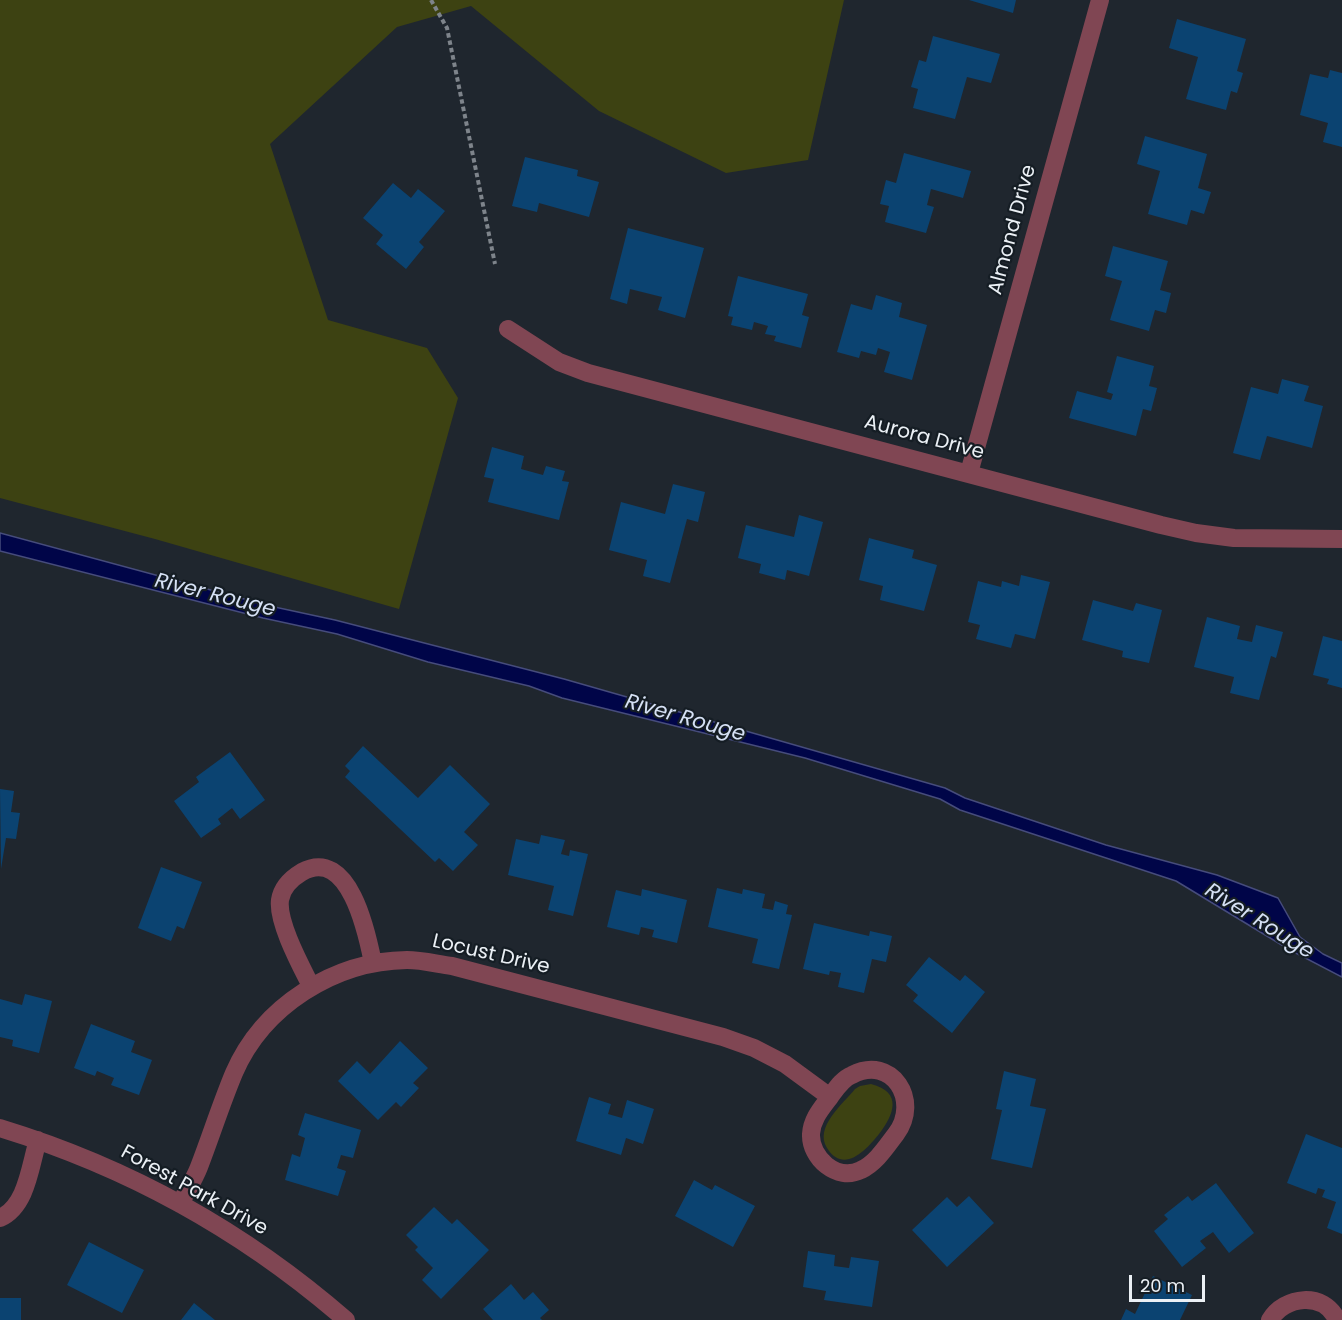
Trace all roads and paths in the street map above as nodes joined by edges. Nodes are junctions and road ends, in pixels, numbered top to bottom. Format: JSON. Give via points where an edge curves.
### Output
{"nodes":[{"id":1,"x":431,"y":0,"type":"edge"},
{"id":2,"x":1100,"y":0,"type":"edge"},
{"id":3,"x":495,"y":264,"type":"dead end"},
{"id":4,"x":508,"y":329,"type":"dead end"},
{"id":5,"x":969,"y":473,"type":"junction"},
{"id":6,"x":1342,"y":539,"type":"edge"},
{"id":7,"x":373,"y":963,"type":"junction"},
{"id":8,"x":311,"y":986,"type":"junction"},
{"id":9,"x":830,"y":1097,"type":"junction"},
{"id":10,"x":0,"y":1128,"type":"edge"},
{"id":11,"x":38,"y":1140,"type":"junction"},
{"id":12,"x":180,"y":1204,"type":"junction"},
{"id":13,"x":0,"y":1218,"type":"edge"},
{"id":14,"x":346,"y":1320,"type":"edge"},
{"id":15,"x":1270,"y":1320,"type":"edge"},
{"id":16,"x":1337,"y":1320,"type":"edge"}],
"edges":[{"from":1,"to":3,"type":"path","via":[[447,28]]},
{"from":2,"to":5,"type":"street","name":"Almond Drive"},
{"from":4,"to":5,"type":"street","name":"Aurora Drive","via":[[559,362],[588,373]]},
{"from":5,"to":6,"type":"street","name":"Aurora Drive","via":[[1196,533],[1234,538]]},
{"from":7,"to":8,"type":"street","name":"Locust Drive"},
{"from":7,"to":8,"type":"street","via":[[367,933],[346,882],[333,871],[307,870],[294,877],[280,899],[281,915]]},
{"from":7,"to":9,"type":"street","name":"Locust Drive","via":[[408,960],[452,966],[723,1037],[785,1064]]},
{"from":8,"to":12,"type":"street","name":"Locust Drive","via":[[268,1020],[249,1045],[234,1072],[198,1170]]},
{"from":9,"to":9,"type":"street","via":[[816,1115],[812,1143],[829,1168],[859,1171],[874,1161],[898,1132],[906,1111],[902,1088],[890,1076],[870,1070],[851,1075]]},
{"from":10,"to":11,"type":"street","name":"Forest Park Drive"},
{"from":11,"to":12,"type":"street","name":"Forest Park Drive","via":[[135,1179]]},
{"from":11,"to":13,"type":"street","via":[[21,1198],[9,1214]]},
{"from":12,"to":14,"type":"street","name":"Forest Park Drive","via":[[273,1263]]},
{"from":15,"to":16,"type":"street","via":[[1288,1302],[1310,1300],[1324,1305]]}]}
